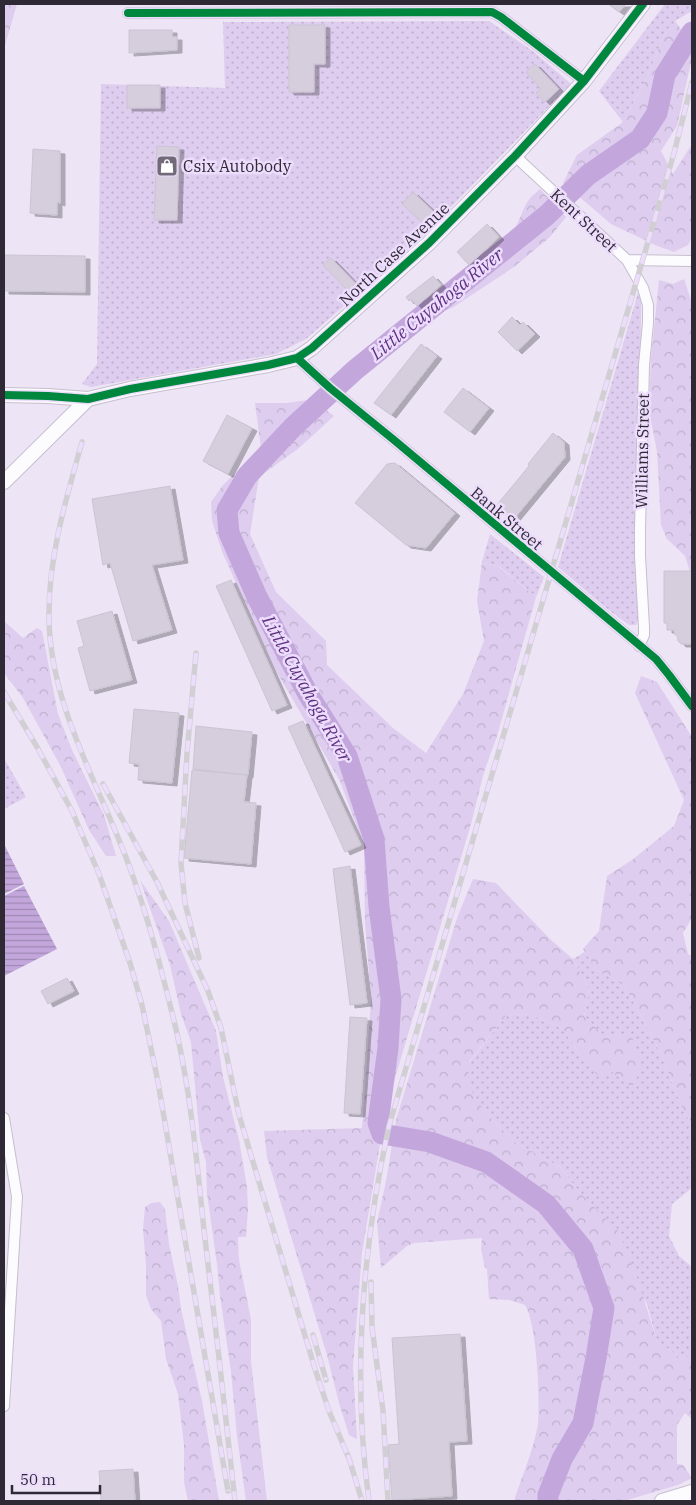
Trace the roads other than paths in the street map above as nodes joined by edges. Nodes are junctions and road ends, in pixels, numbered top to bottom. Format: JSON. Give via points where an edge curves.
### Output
{"nodes":[{"id":1,"x":643,"y":4,"type":"edge"},
{"id":2,"x":128,"y":13,"type":"dead end"},
{"id":3,"x":584,"y":82,"type":"junction"},
{"id":4,"x":515,"y":156,"type":"junction"},
{"id":5,"x":627,"y":260,"type":"junction"},
{"id":6,"x":692,"y":261,"type":"edge"},
{"id":7,"x":297,"y":358,"type":"junction"},
{"id":8,"x":4,"y":395,"type":"edge"},
{"id":9,"x":88,"y":399,"type":"junction"},
{"id":10,"x":4,"y":482,"type":"edge"},
{"id":11,"x":639,"y":646,"type":"junction"},
{"id":12,"x":692,"y":706,"type":"edge"},
{"id":13,"x":4,"y":1118,"type":"edge"},
{"id":14,"x":7,"y":1297,"type":"edge"},
{"id":15,"x":4,"y":1406,"type":"edge"},
{"id":16,"x":692,"y":1492,"type":"edge"},
{"id":17,"x":662,"y":1501,"type":"edge"}],
"edges":[{"from":1,"to":3,"type":"street","name":"North Case Avenue"},
{"from":2,"to":3,"type":"street","via":[[492,12]]},
{"from":3,"to":4,"type":"street","name":"North Case Avenue"},
{"from":4,"to":5,"type":"street","name":"Kent Street"},
{"from":4,"to":7,"type":"street","name":"North Case Avenue","via":[[430,243]]},
{"from":5,"to":6,"type":"street","name":"Kent Street"},
{"from":5,"to":11,"type":"street","name":"Williams Street","via":[[643,288],[648,305],[640,529],[644,634]]},
{"from":7,"to":9,"type":"street","name":"North Case Avenue"},
{"from":7,"to":11,"type":"street","name":"Bank Street"},
{"from":8,"to":9,"type":"street"},
{"from":9,"to":10,"type":"street"},
{"from":11,"to":12,"type":"street","name":"Bank Street","via":[[656,659]]},
{"from":13,"to":14,"type":"street","via":[[17,1198]]},
{"from":14,"to":15,"type":"street"},
{"from":16,"to":17,"type":"street"}]}
